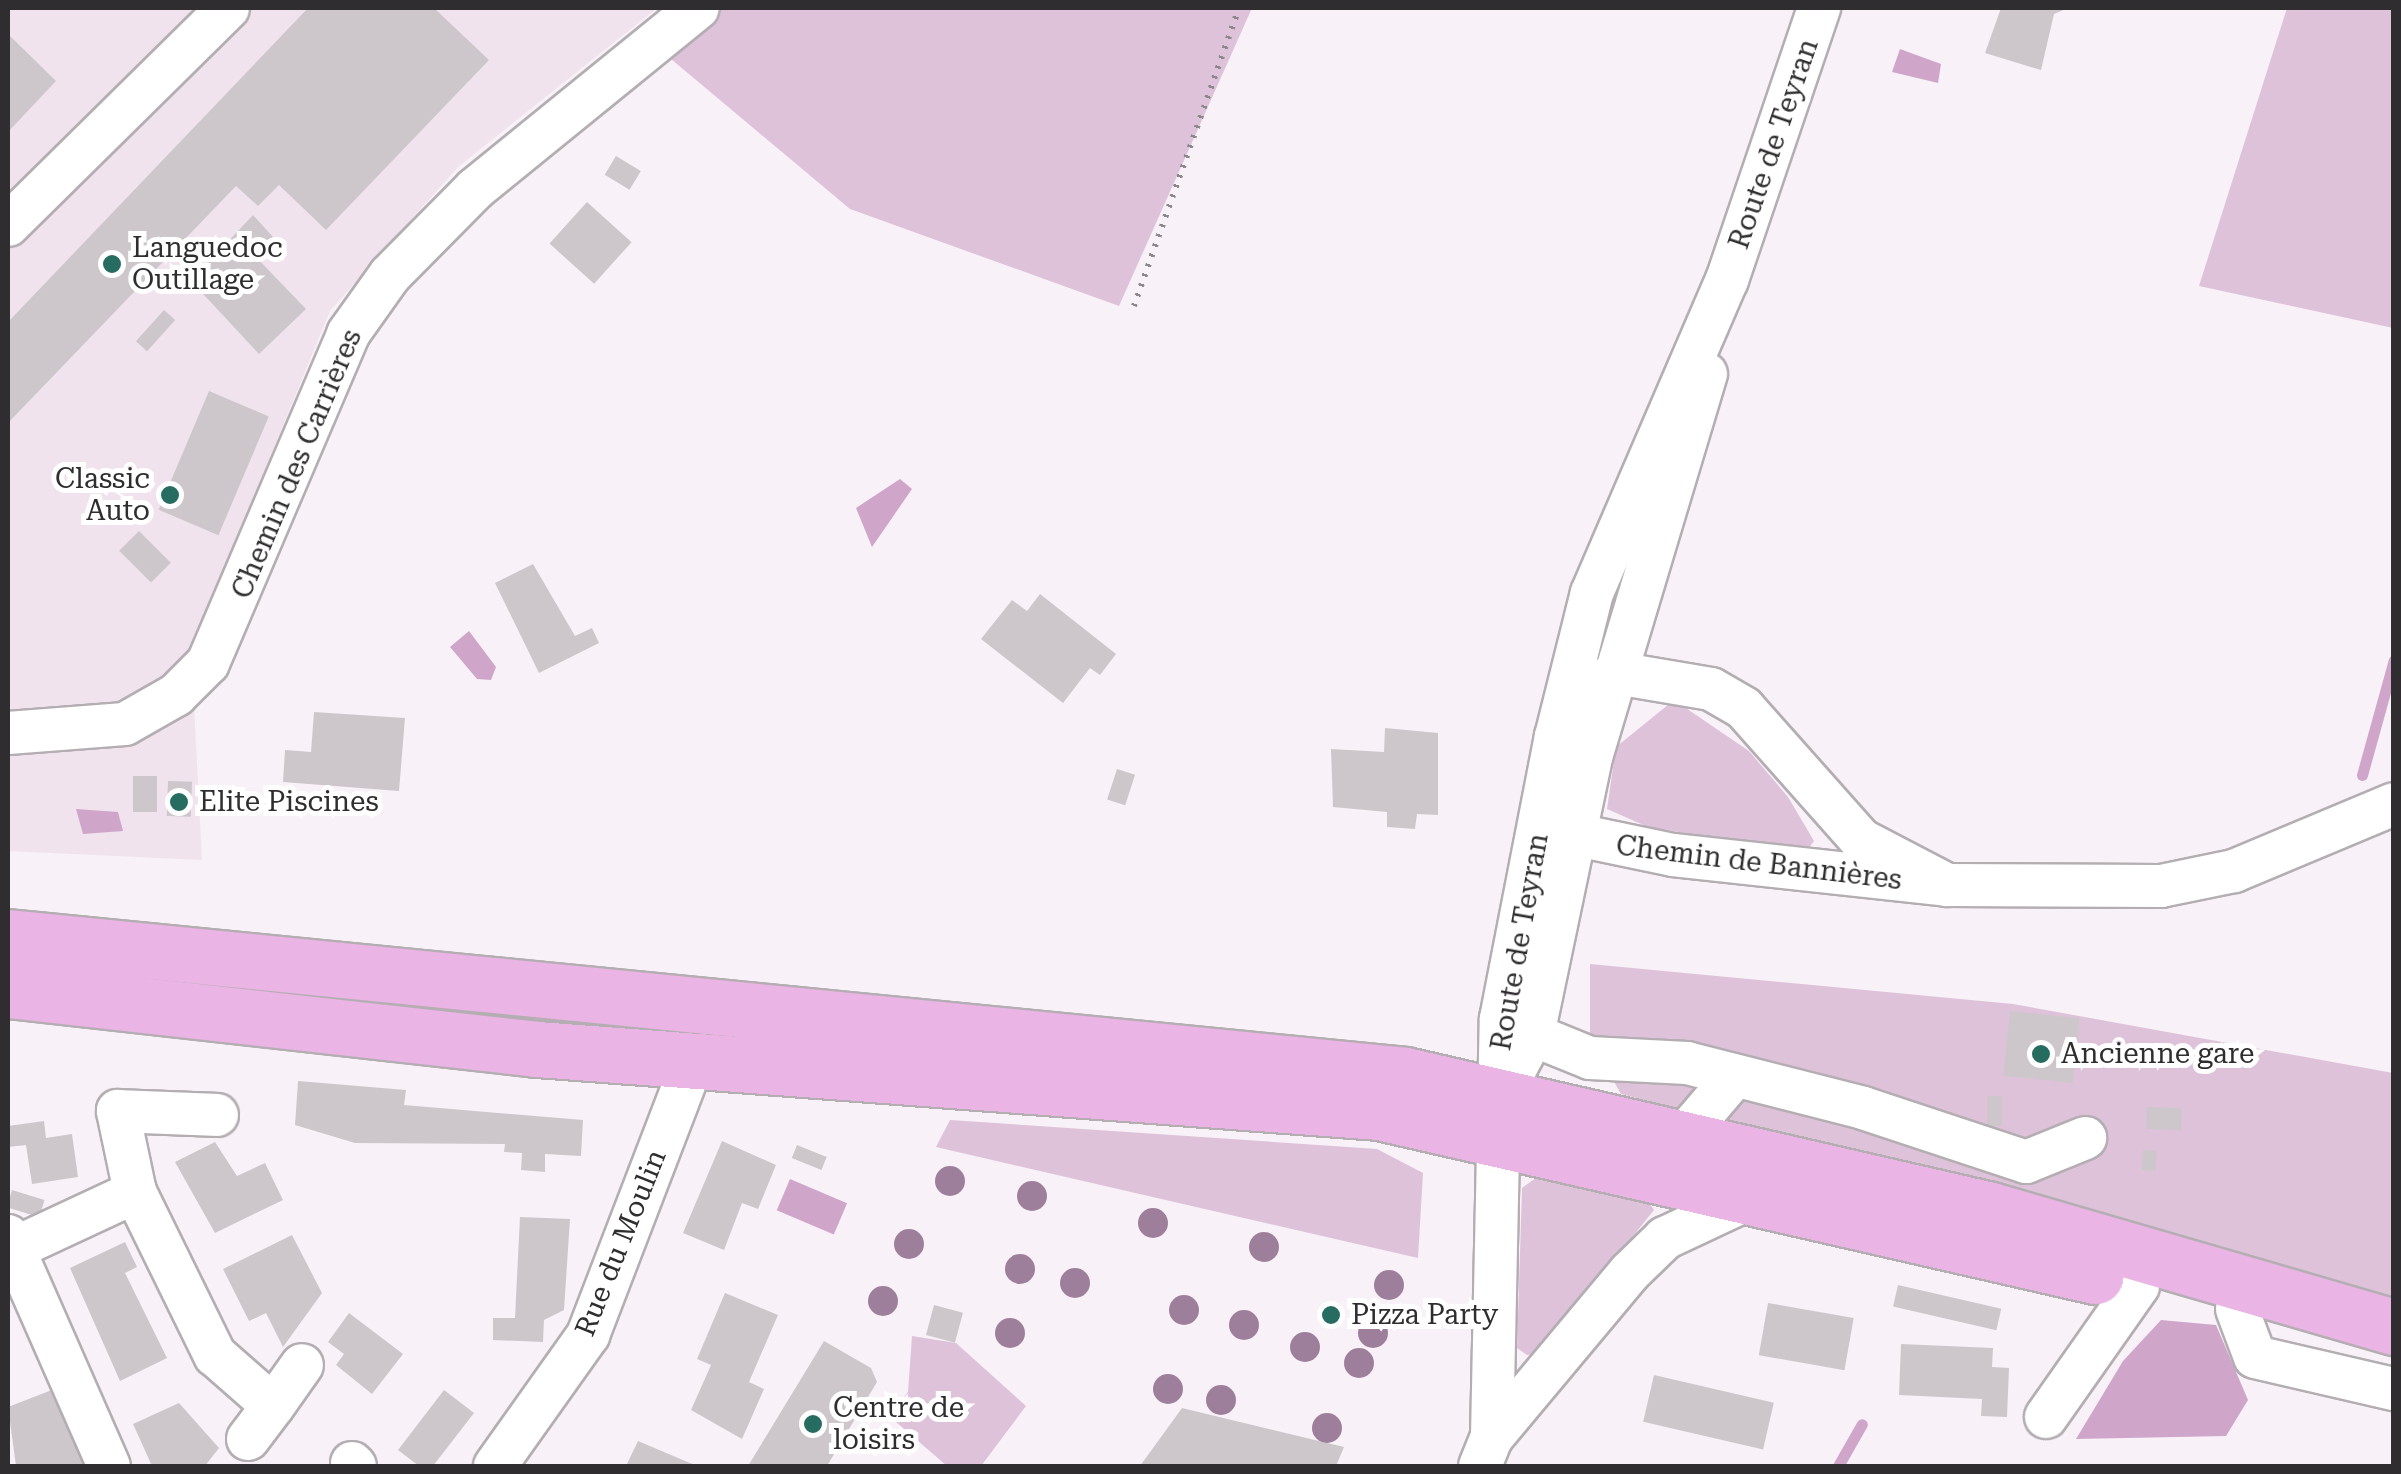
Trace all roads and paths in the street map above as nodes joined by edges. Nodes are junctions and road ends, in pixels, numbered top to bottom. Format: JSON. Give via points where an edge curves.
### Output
{"nodes":[{"id":1,"x":228,"y":8,"type":"edge"},
{"id":2,"x":698,"y":8,"type":"edge"},
{"id":3,"x":1238,"y":8,"type":"edge"},
{"id":4,"x":1820,"y":8,"type":"edge"},
{"id":5,"x":8,"y":225,"type":"edge"},
{"id":6,"x":1727,"y":280,"type":"junction"},
{"id":7,"x":1134,"y":306,"type":"dead end"},
{"id":8,"x":1616,"y":673,"type":"junction"},
{"id":9,"x":8,"y":732,"type":"edge"},
{"id":10,"x":1556,"y":737,"type":"junction"},
{"id":11,"x":2394,"y":804,"type":"edge"},
{"id":12,"x":1578,"y":836,"type":"junction"},
{"id":13,"x":1948,"y":885,"type":"junction"},
{"id":14,"x":8,"y":937,"type":"edge"},
{"id":15,"x":8,"y":990,"type":"edge"},
{"id":16,"x":1534,"y":1035,"type":"junction"},
{"id":17,"x":694,"y":1059,"type":"junction"},
{"id":18,"x":1735,"y":1076,"type":"junction"},
{"id":19,"x":1501,"y":1113,"type":"junction"},
{"id":20,"x":218,"y":1115,"type":"dead end"},
{"id":21,"x":1682,"y":1138,"type":"junction"},
{"id":22,"x":2086,"y":1138,"type":"dead end"},
{"id":23,"x":136,"y":1192,"type":"junction"},
{"id":24,"x":1758,"y":1196,"type":"junction"},
{"id":25,"x":10,"y":1242,"type":"edge"},
{"id":26,"x":2138,"y":1286,"type":"junction"},
{"id":27,"x":2237,"y":1309,"type":"junction"},
{"id":28,"x":2394,"y":1326,"type":"edge"},
{"id":29,"x":2394,"y":1344,"type":"edge"},
{"id":30,"x":302,"y":1365,"type":"dead end"},
{"id":31,"x":2394,"y":1389,"type":"edge"},
{"id":32,"x":2046,"y":1417,"type":"dead end"},
{"id":33,"x":1486,"y":1452,"type":"edge"},
{"id":34,"x":110,"y":1466,"type":"edge"},
{"id":35,"x":495,"y":1466,"type":"edge"}],
"edges":[{"from":1,"to":5,"type":"street"},
{"from":2,"to":9,"type":"street","name":"Chemin des Carrières","via":[[475,189],[390,274],[348,334],[208,663],[176,695],[125,724]]},
{"from":3,"to":7,"type":"path"},
{"from":4,"to":6,"type":"street","name":"Route de Teyran"},
{"from":6,"to":8,"type":"street","name":"Route de Teyran"},
{"from":6,"to":10,"type":"street","name":"Route de Teyran","via":[[1592,593]]},
{"from":8,"to":10,"type":"street","via":[[1583,693]]},
{"from":8,"to":12,"type":"street","name":"Route de Teyran"},
{"from":8,"to":13,"type":"street","name":"Chemin de Bannières","via":[[1711,689],[1744,708],[1861,840]]},
{"from":10,"to":12,"type":"street","name":"Chemin de Bannières","via":[[1556,798]]},
{"from":10,"to":19,"type":"street","name":"Route de Teyran","via":[[1501,1019]]},
{"from":11,"to":13,"type":"street","name":"Chemin de Bannières","via":[[2234,871],[2160,886]]},
{"from":12,"to":13,"type":"street","name":"Chemin de Bannières"},
{"from":12,"to":16,"type":"street","name":"Route de Teyran"},
{"from":14,"to":19,"type":"main road","via":[[1406,1075]]},
{"from":15,"to":17,"type":"main road"},
{"from":16,"to":18,"type":"street","via":[[1590,1058]]},
{"from":16,"to":19,"type":"street","name":"Route de Teyran"},
{"from":17,"to":19,"type":"main road"},
{"from":17,"to":35,"type":"street","name":"Rue du Moulin","via":[[588,1335]]},
{"from":18,"to":21,"type":"street"},
{"from":18,"to":22,"type":"street","via":[[2026,1162]]},
{"from":19,"to":21,"type":"main road"},
{"from":19,"to":24,"type":"main road"},
{"from":19,"to":33,"type":"street"},
{"from":20,"to":23,"type":"street","via":[[118,1111]]},
{"from":21,"to":28,"type":"main road","via":[[1991,1210]]},
{"from":23,"to":25,"type":"street"},
{"from":23,"to":30,"type":"street","via":[[215,1355],[261,1423]]},
{"from":24,"to":26,"type":"main road"},
{"from":24,"to":33,"type":"street","via":[[1665,1238]]},
{"from":25,"to":34,"type":"street"},
{"from":26,"to":27,"type":"main road"},
{"from":26,"to":32,"type":"street"},
{"from":27,"to":29,"type":"main road"},
{"from":27,"to":31,"type":"street","via":[[2255,1357]]}]}
